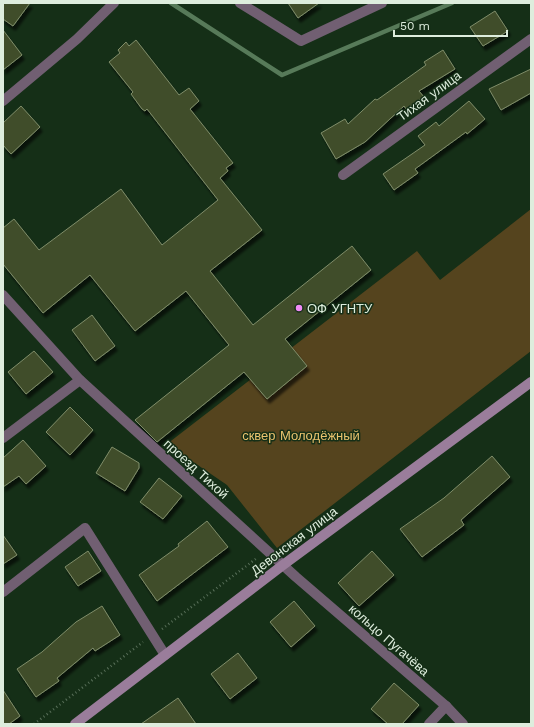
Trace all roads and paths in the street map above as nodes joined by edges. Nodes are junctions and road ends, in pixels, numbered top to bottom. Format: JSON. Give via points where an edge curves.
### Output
{"nodes":[{"id":1,"x":114,"y":3,"type":"edge"},
{"id":2,"x":240,"y":3,"type":"edge"},
{"id":3,"x":382,"y":3,"type":"edge"},
{"id":4,"x":531,"y":39,"type":"edge"},
{"id":5,"x":3,"y":101,"type":"edge"},
{"id":6,"x":343,"y":175,"type":"dead end"},
{"id":7,"x":3,"y":295,"type":"edge"},
{"id":8,"x":80,"y":380,"type":"junction"},
{"id":9,"x":531,"y":382,"type":"edge"},
{"id":10,"x":3,"y":438,"type":"edge"},
{"id":11,"x":283,"y":565,"type":"junction"},
{"id":12,"x":296,"y":576,"type":"joint"},
{"id":13,"x":3,"y":592,"type":"edge"},
{"id":14,"x":165,"y":656,"type":"junction"},
{"id":15,"x":446,"y":706,"type":"junction"},
{"id":16,"x":75,"y":724,"type":"edge"},
{"id":17,"x":429,"y":724,"type":"edge"},
{"id":18,"x":463,"y":724,"type":"edge"}],
"edges":[{"from":1,"to":5,"type":"street","via":[[77,39]]},
{"from":2,"to":3,"type":"street","via":[[301,40]]},
{"from":4,"to":6,"type":"street","name":"Тихая улица"},
{"from":7,"to":8,"type":"street","name":"проезд Тихой"},
{"from":8,"to":10,"type":"street"},
{"from":8,"to":11,"type":"street","name":"проезд Тихой"},
{"from":9,"to":11,"type":"main road","name":"Девонская улица"},
{"from":11,"to":12,"type":"street","name":"проезд Тихой"},
{"from":11,"to":14,"type":"main road","name":"Девонская улица"},
{"from":12,"to":15,"type":"street","name":"кольцо Пугачёва"},
{"from":13,"to":14,"type":"street","via":[[85,528]]},
{"from":14,"to":16,"type":"main road","name":"Девонская улица"},
{"from":15,"to":17,"type":"street"},
{"from":15,"to":18,"type":"street","name":"кольцо Пугачёва"}]}
